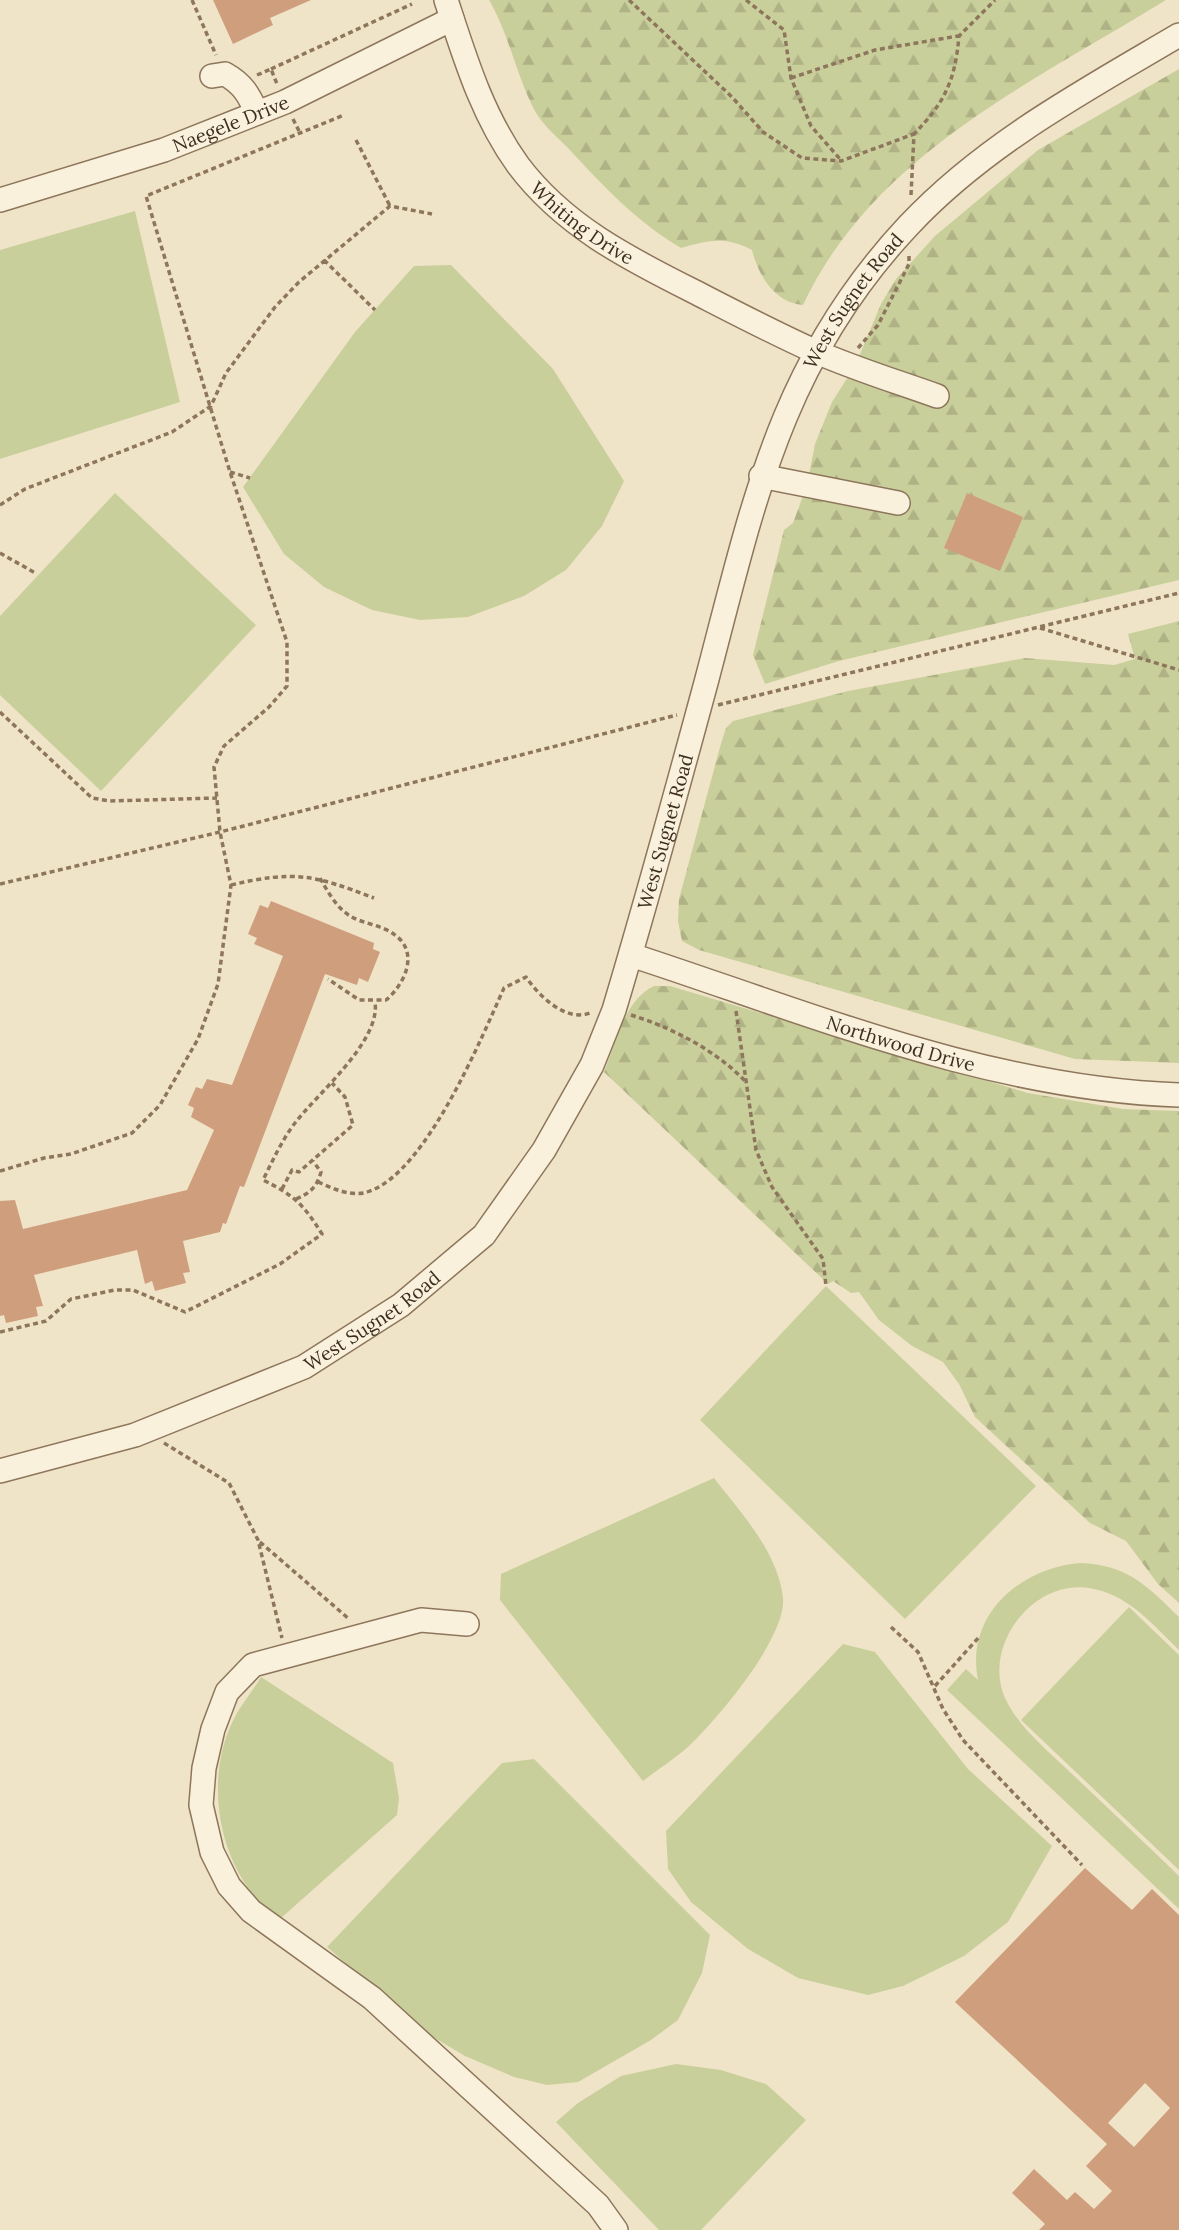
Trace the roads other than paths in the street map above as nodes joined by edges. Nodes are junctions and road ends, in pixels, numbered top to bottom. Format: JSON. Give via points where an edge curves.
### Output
{"nodes":[{"id":1,"x":449,"y":10,"type":"edge"},
{"id":2,"x":1179,"y":35,"type":"edge"},
{"id":3,"x":212,"y":76,"type":"dead end"},
{"id":4,"x":257,"y":113,"type":"junction"},
{"id":5,"x":0,"y":200,"type":"edge"},
{"id":6,"x":815,"y":351,"type":"junction"},
{"id":7,"x":937,"y":396,"type":"dead end"},
{"id":8,"x":761,"y":476,"type":"junction"},
{"id":9,"x":898,"y":503,"type":"dead end"},
{"id":10,"x":631,"y":955,"type":"junction"},
{"id":11,"x":1179,"y":1095,"type":"edge"},
{"id":12,"x":0,"y":1471,"type":"edge"},
{"id":13,"x":467,"y":1624,"type":"dead end"},
{"id":14,"x":616,"y":2230,"type":"edge"}],
"edges":[{"from":1,"to":4,"type":"street","name":"Naegele Drive"},
{"from":1,"to":6,"type":"street","name":"Whiting Drive","via":[[488,116],[519,165],[553,204],[595,238],[627,256]]},
{"from":2,"to":6,"type":"street","name":"West Sugnet Road","via":[[1037,119],[959,178],[873,265]]},
{"from":3,"to":4,"type":"street","via":[[225,74],[237,80]]},
{"from":4,"to":5,"type":"street","name":"Naegele Drive","via":[[164,150]]},
{"from":6,"to":7,"type":"street","name":"Whiting Drive"},
{"from":6,"to":8,"type":"street","name":"West Sugnet Road"},
{"from":8,"to":9,"type":"street"},
{"from":8,"to":10,"type":"street","name":"West Sugnet Road"},
{"from":10,"to":11,"type":"street","name":"Northwood Drive","via":[[976,1068],[1090,1087]]},
{"from":10,"to":12,"type":"street","name":"West Sugnet Road","via":[[605,1009],[592,1065],[544,1150],[484,1235],[401,1306],[304,1367],[135,1435]]},
{"from":13,"to":14,"type":"street","via":[[421,1620],[253,1665],[227,1692],[204,1768],[201,1805],[212,1852],[229,1886],[251,1911],[372,1998],[597,2205]]}]}
